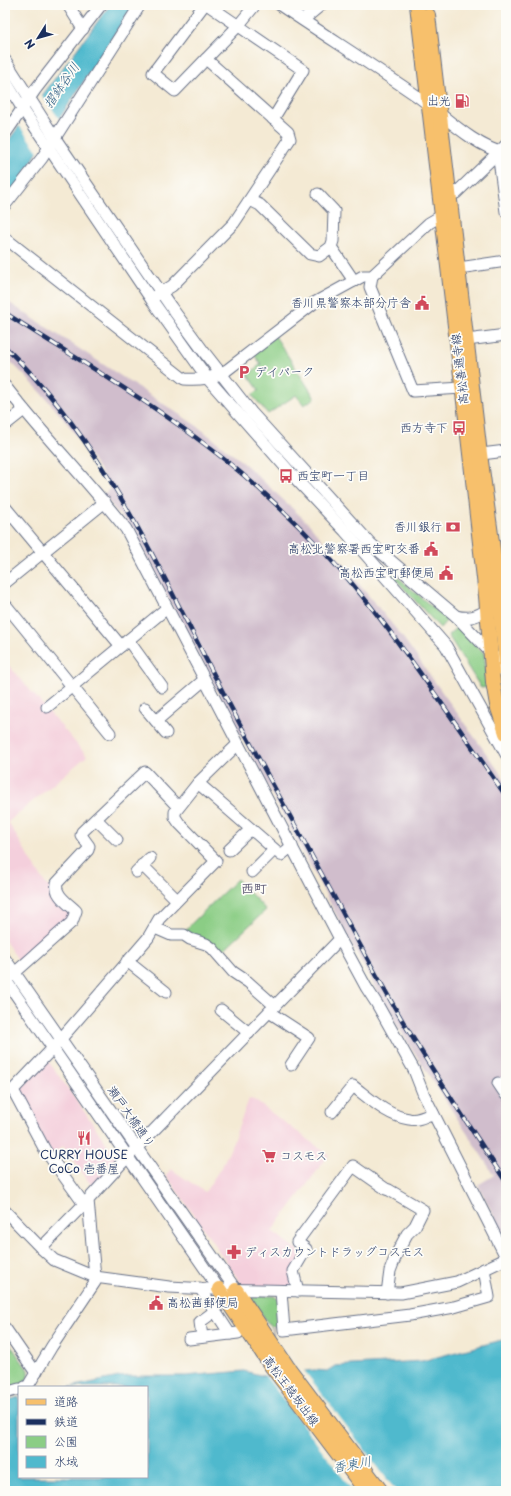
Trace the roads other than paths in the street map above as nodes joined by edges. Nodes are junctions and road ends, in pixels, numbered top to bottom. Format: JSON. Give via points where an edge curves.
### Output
{"nodes":[{"id":1,"x":68,"y":5,"type":"edge"},
{"id":2,"x":101,"y":5,"type":"edge"},
{"id":3,"x":140,"y":5,"type":"edge"},
{"id":4,"x":204,"y":5,"type":"edge"},
{"id":5,"x":208,"y":5,"type":"edge"},
{"id":6,"x":255,"y":5,"type":"edge"},
{"id":7,"x":280,"y":5,"type":"edge"},
{"id":8,"x":321,"y":5,"type":"edge"},
{"id":9,"x":417,"y":5,"type":"edge"},
{"id":10,"x":426,"y":5,"type":"edge"},
{"id":11,"x":303,"y":20,"type":"junction"},
{"id":12,"x":238,"y":26,"type":"junction"},
{"id":13,"x":83,"y":28,"type":"junction"},
{"id":14,"x":5,"y":60,"type":"edge"},
{"id":15,"x":206,"y":60,"type":"junction"},
{"id":16,"x":5,"y":80,"type":"edge"},
{"id":17,"x":31,"y":101,"type":"junction"},
{"id":18,"x":428,"y":105,"type":"junction"},
{"id":19,"x":24,"y":111,"type":"junction"},
{"id":20,"x":440,"y":114,"type":"junction"},
{"id":21,"x":273,"y":120,"type":"junction"},
{"id":22,"x":5,"y":134,"type":"edge"},
{"id":23,"x":51,"y":140,"type":"junction"},
{"id":24,"x":503,"y":150,"type":"edge"},
{"id":25,"x":318,"y":194,"type":"dead end"},
{"id":26,"x":449,"y":194,"type":"junction"},
{"id":27,"x":250,"y":200,"type":"junction"},
{"id":28,"x":5,"y":205,"type":"edge"},
{"id":29,"x":506,"y":212,"type":"edge"},
{"id":30,"x":441,"y":216,"type":"junction"},
{"id":31,"x":5,"y":238,"type":"edge"},
{"id":32,"x":330,"y":248,"type":"junction"},
{"id":33,"x":506,"y":261,"type":"edge"},
{"id":34,"x":459,"y":268,"type":"junction"},
{"id":35,"x":372,"y":276,"type":"junction"},
{"id":36,"x":354,"y":281,"type":"junction"},
{"id":37,"x":161,"y":293,"type":"junction"},
{"id":38,"x":151,"y":299,"type":"junction"},
{"id":39,"x":506,"y":335,"type":"edge"},
{"id":40,"x":468,"y":340,"type":"junction"},
{"id":41,"x":221,"y":374,"type":"junction"},
{"id":42,"x":208,"y":379,"type":"junction"},
{"id":43,"x":5,"y":386,"type":"edge"},
{"id":44,"x":462,"y":388,"type":"junction"},
{"id":45,"x":24,"y":410,"type":"junction"},
{"id":46,"x":5,"y":425,"type":"edge"},
{"id":47,"x":506,"y":451,"type":"edge"},
{"id":48,"x":475,"y":454,"type":"junction"},
{"id":49,"x":105,"y":502,"type":"junction"},
{"id":50,"x":5,"y":506,"type":"edge"},
{"id":51,"x":43,"y":552,"type":"junction"},
{"id":52,"x":500,"y":567,"type":"edge"},
{"id":53,"x":5,"y":583,"type":"edge"},
{"id":54,"x":5,"y":604,"type":"edge"},
{"id":55,"x":167,"y":608,"type":"junction"},
{"id":56,"x":487,"y":610,"type":"junction"},
{"id":57,"x":456,"y":616,"type":"junction"},
{"id":58,"x":125,"y":643,"type":"junction"},
{"id":59,"x":505,"y":645,"type":"edge"},
{"id":60,"x":491,"y":652,"type":"junction"},
{"id":61,"x":506,"y":664,"type":"edge"},
{"id":62,"x":506,"y":674,"type":"edge"},
{"id":63,"x":204,"y":680,"type":"junction"},
{"id":64,"x":72,"y":687,"type":"junction"},
{"id":65,"x":162,"y":687,"type":"dead end"},
{"id":66,"x":47,"y":707,"type":"dead end"},
{"id":67,"x":145,"y":708,"type":"dead end"},
{"id":68,"x":156,"y":721,"type":"junction"},
{"id":69,"x":506,"y":732,"type":"edge"},
{"id":70,"x":110,"y":733,"type":"dead end"},
{"id":71,"x":166,"y":733,"type":"dead end"},
{"id":72,"x":238,"y":744,"type":"junction"},
{"id":73,"x":506,"y":754,"type":"edge"},
{"id":74,"x":198,"y":783,"type":"junction"},
{"id":75,"x":178,"y":807,"type":"junction"},
{"id":76,"x":96,"y":819,"type":"junction"},
{"id":77,"x":251,"y":829,"type":"junction"},
{"id":78,"x":117,"y":840,"type":"dead end"},
{"id":79,"x":292,"y":846,"type":"junction"},
{"id":80,"x":229,"y":850,"type":"dead end"},
{"id":81,"x":274,"y":850,"type":"junction"},
{"id":82,"x":143,"y":865,"type":"dead end"},
{"id":83,"x":252,"y":872,"type":"dead end"},
{"id":84,"x":177,"y":900,"type":"junction"},
{"id":85,"x":155,"y":928,"type":"junction"},
{"id":86,"x":340,"y":939,"type":"junction"},
{"id":87,"x":5,"y":959,"type":"edge"},
{"id":88,"x":127,"y":961,"type":"junction"},
{"id":89,"x":14,"y":972,"type":"junction"},
{"id":90,"x":5,"y":980,"type":"edge"},
{"id":91,"x":166,"y":992,"type":"dead end"},
{"id":92,"x":272,"y":1009,"type":"junction"},
{"id":93,"x":221,"y":1010,"type":"dead end"},
{"id":94,"x":249,"y":1033,"type":"junction"},
{"id":95,"x":60,"y":1039,"type":"junction"},
{"id":96,"x":53,"y":1048,"type":"junction"},
{"id":97,"x":291,"y":1065,"type":"dead end"},
{"id":98,"x":498,"y":1083,"type":"dead end"},
{"id":99,"x":506,"y":1095,"type":"edge"},
{"id":100,"x":332,"y":1112,"type":"dead end"},
{"id":101,"x":433,"y":1113,"type":"junction"},
{"id":102,"x":136,"y":1148,"type":"junction"},
{"id":103,"x":128,"y":1157,"type":"junction"},
{"id":104,"x":86,"y":1202,"type":"junction"},
{"id":105,"x":5,"y":1211,"type":"edge"},
{"id":106,"x":41,"y":1248,"type":"junction"},
{"id":107,"x":506,"y":1258,"type":"edge"},
{"id":108,"x":484,"y":1269,"type":"junction"},
{"id":109,"x":95,"y":1277,"type":"junction"},
{"id":110,"x":200,"y":1288,"type":"junction"},
{"id":111,"x":220,"y":1289,"type":"junction"},
{"id":112,"x":236,"y":1290,"type":"junction"},
{"id":113,"x":281,"y":1291,"type":"junction"},
{"id":114,"x":298,"y":1291,"type":"junction"},
{"id":115,"x":387,"y":1293,"type":"junction"},
{"id":116,"x":215,"y":1311,"type":"junction"},
{"id":117,"x":5,"y":1328,"type":"edge"},
{"id":118,"x":202,"y":1337,"type":"junction"},
{"id":119,"x":189,"y":1339,"type":"dead end"},
{"id":120,"x":36,"y":1373,"type":"junction"},
{"id":121,"x":28,"y":1386,"type":"edge"},
{"id":122,"x":18,"y":1389,"type":"edge"},
{"id":123,"x":5,"y":1393,"type":"edge"},
{"id":124,"x":366,"y":1491,"type":"edge"},
{"id":125,"x":381,"y":1491,"type":"edge"}],
"edges":[{"from":1,"to":13,"type":"street"},
{"from":2,"to":13,"type":"street"},
{"from":3,"to":23,"type":"street"},
{"from":4,"to":15,"type":"street","via":[[153,73],[174,91]]},
{"from":5,"to":12,"type":"street"},
{"from":6,"to":12,"type":"street"},
{"from":7,"to":11,"type":"street"},
{"from":8,"to":11,"type":"street"},
{"from":9,"to":18,"type":"main road","name":"高松善通寺線"},
{"from":10,"to":20,"type":"main road","name":"高松善通寺線"},
{"from":11,"to":18,"type":"street"},
{"from":12,"to":15,"type":"street"},
{"from":12,"to":21,"type":"street","via":[[303,70]]},
{"from":13,"to":17,"type":"street"},
{"from":14,"to":17,"type":"street"},
{"from":15,"to":21,"type":"street"},
{"from":16,"to":19,"type":"street"},
{"from":17,"to":19,"type":"street"},
{"from":17,"to":23,"type":"street"},
{"from":18,"to":20,"type":"street"},
{"from":18,"to":30,"type":"main road","name":"高松善通寺線"},
{"from":19,"to":22,"type":"street"},
{"from":19,"to":23,"type":"street"},
{"from":20,"to":24,"type":"street","via":[[472,138]]},
{"from":20,"to":26,"type":"main road","name":"高松善通寺線"},
{"from":21,"to":27,"type":"street","via":[[288,132],[290,139]]},
{"from":23,"to":28,"type":"street","via":[[42,158]]},
{"from":23,"to":37,"type":"street"},
{"from":23,"to":38,"type":"street"},
{"from":24,"to":26,"type":"street","via":[[456,193]]},
{"from":24,"to":29,"type":"street"},
{"from":25,"to":32,"type":"street","via":[[334,211],[333,241]]},
{"from":26,"to":34,"type":"main road","name":"高松善通寺線"},
{"from":27,"to":32,"type":"street","via":[[260,206],[310,254],[319,256]]},
{"from":27,"to":37,"type":"street","via":[[234,223],[172,286]]},
{"from":30,"to":35,"type":"street","via":[[428,223]]},
{"from":30,"to":44,"type":"main road","name":"高松善通寺線"},
{"from":31,"to":42,"type":"street","via":[[184,379]]},
{"from":32,"to":36,"type":"street"},
{"from":33,"to":34,"type":"street"},
{"from":34,"to":40,"type":"main road","name":"高松善通寺線"},
{"from":35,"to":36,"type":"street","via":[[363,276]]},
{"from":35,"to":44,"type":"street","via":[[370,287],[413,391]]},
{"from":36,"to":41,"type":"street","via":[[314,304]]},
{"from":37,"to":38,"type":"street"},
{"from":37,"to":41,"type":"street"},
{"from":38,"to":42,"type":"street"},
{"from":39,"to":40,"type":"street"},
{"from":40,"to":48,"type":"main road","name":"高松善通寺線"},
{"from":41,"to":42,"type":"street"},
{"from":41,"to":57,"type":"street","via":[[251,412],[361,534]]},
{"from":42,"to":73,"type":"street","via":[[446,646]]},
{"from":43,"to":45,"type":"street"},
{"from":44,"to":48,"type":"main road","name":"高松善通寺線"},
{"from":45,"to":46,"type":"street"},
{"from":45,"to":49,"type":"street"},
{"from":47,"to":48,"type":"street"},
{"from":48,"to":52,"type":"main road","name":"高松善通寺線"},
{"from":48,"to":56,"type":"main road","name":"高松善通寺線"},
{"from":49,"to":51,"type":"street"},
{"from":49,"to":55,"type":"street","via":[[126,529]]},
{"from":50,"to":51,"type":"street"},
{"from":51,"to":53,"type":"street"},
{"from":51,"to":58,"type":"street"},
{"from":52,"to":59,"type":"main road","name":"高松善通寺線"},
{"from":54,"to":64,"type":"street"},
{"from":55,"to":58,"type":"street"},
{"from":55,"to":63,"type":"street"},
{"from":56,"to":57,"type":"street","via":[[474,618]]},
{"from":56,"to":60,"type":"main road","name":"高松善通寺線"},
{"from":57,"to":60,"type":"street"},
{"from":58,"to":64,"type":"street"},
{"from":58,"to":65,"type":"street"},
{"from":59,"to":61,"type":"main road","name":"高松善通寺線"},
{"from":60,"to":62,"type":"street"},
{"from":60,"to":69,"type":"main road","name":"高松善通寺線","via":[[493,682]]},
{"from":63,"to":68,"type":"street"},
{"from":63,"to":72,"type":"street"},
{"from":64,"to":66,"type":"street"},
{"from":64,"to":70,"type":"street"},
{"from":67,"to":68,"type":"street"},
{"from":68,"to":71,"type":"street"},
{"from":72,"to":74,"type":"street"},
{"from":72,"to":79,"type":"street"},
{"from":74,"to":75,"type":"street"},
{"from":74,"to":77,"type":"street"},
{"from":75,"to":76,"type":"street","via":[[145,772]]},
{"from":75,"to":84,"type":"street","via":[[175,817],[216,861]]},
{"from":76,"to":78,"type":"street"},
{"from":76,"to":89,"type":"street","via":[[81,835],[89,846],[88,850],[56,887],[76,911],[72,922]]},
{"from":77,"to":80,"type":"street"},
{"from":77,"to":81,"type":"street"},
{"from":79,"to":81,"type":"street","via":[[281,855]]},
{"from":79,"to":86,"type":"street"},
{"from":81,"to":83,"type":"street"},
{"from":82,"to":84,"type":"street"},
{"from":84,"to":85,"type":"street","via":[[159,919]]},
{"from":85,"to":88,"type":"street"},
{"from":85,"to":92,"type":"street","via":[[171,935],[184,935],[212,948]]},
{"from":86,"to":92,"type":"street"},
{"from":86,"to":101,"type":"street","via":[[414,1070]]},
{"from":87,"to":89,"type":"street","name":"瀬戸大橋通り"},
{"from":88,"to":91,"type":"street"},
{"from":88,"to":95,"type":"street"},
{"from":89,"to":90,"type":"street"},
{"from":89,"to":95,"type":"street","name":"瀬戸大橋通り"},
{"from":90,"to":96,"type":"street","name":"瀬戸大橋通り"},
{"from":92,"to":94,"type":"street"},
{"from":92,"to":97,"type":"street","via":[[309,1038]]},
{"from":93,"to":94,"type":"street"},
{"from":94,"to":102,"type":"street"},
{"from":95,"to":96,"type":"street"},
{"from":95,"to":102,"type":"street","name":"瀬戸大橋通り"},
{"from":96,"to":103,"type":"street","name":"瀬戸大橋通り"},
{"from":96,"to":104,"type":"street","via":[[13,1090],[45,1150]]},
{"from":98,"to":99,"type":"street"},
{"from":100,"to":101,"type":"street","via":[[352,1086],[388,1112],[410,1120]]},
{"from":101,"to":107,"type":"street"},
{"from":102,"to":103,"type":"street"},
{"from":102,"to":112,"type":"street","name":"瀬戸大橋通り"},
{"from":103,"to":104,"type":"street"},
{"from":103,"to":111,"type":"street","name":"瀬戸大橋通り"},
{"from":104,"to":106,"type":"street"},
{"from":104,"to":109,"type":"street"},
{"from":105,"to":106,"type":"street"},
{"from":106,"to":109,"type":"street","via":[[54,1260]]},
{"from":107,"to":108,"type":"street"},
{"from":108,"to":113,"type":"street","via":[[489,1296],[454,1307],[280,1331]]},
{"from":108,"to":115,"type":"street","via":[[457,1282],[401,1293]]},
{"from":109,"to":110,"type":"street","via":[[169,1287]]},
{"from":109,"to":120,"type":"street","via":[[95,1282]]},
{"from":110,"to":111,"type":"street"},
{"from":110,"to":116,"type":"street"},
{"from":111,"to":112,"type":"street"},
{"from":111,"to":124,"type":"main road","name":"高松王越坂出線","via":[[272,1367]]},
{"from":112,"to":113,"type":"street"},
{"from":112,"to":125,"type":"main road","name":"高松王越坂出線","via":[[288,1366]]},
{"from":113,"to":114,"type":"street"},
{"from":114,"to":115,"type":"street"},
{"from":114,"to":115,"type":"street","via":[[293,1271],[306,1249],[297,1242],[353,1166],[422,1210],[390,1271]]},
{"from":116,"to":118,"type":"street","via":[[200,1322]]},
{"from":116,"to":118,"type":"street","via":[[234,1334]]},
{"from":117,"to":120,"type":"street"},
{"from":118,"to":119,"type":"street"},
{"from":120,"to":121,"type":"street"},
{"from":122,"to":123,"type":"street"}]}
